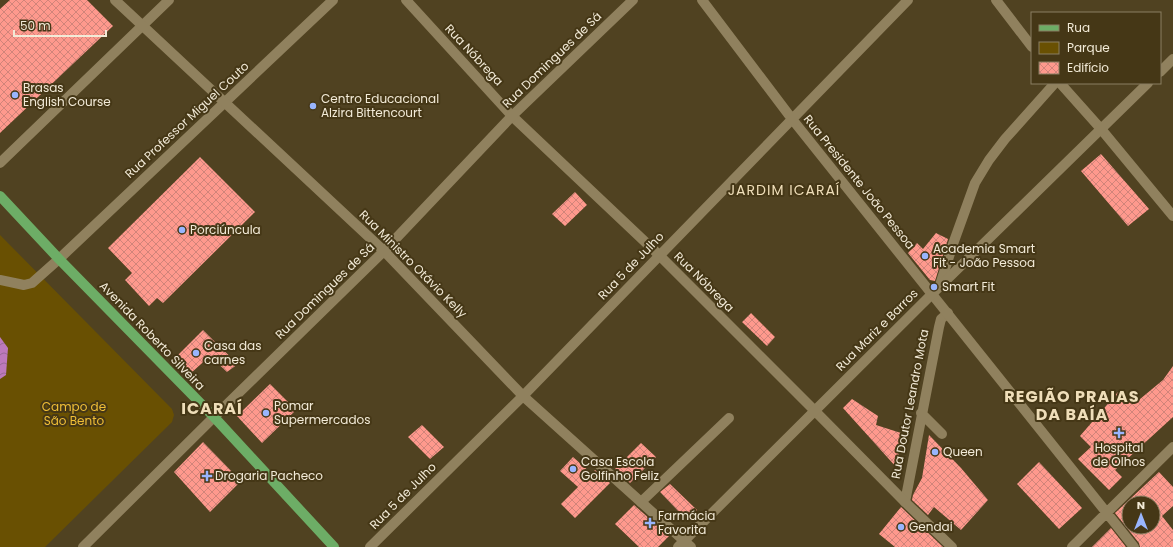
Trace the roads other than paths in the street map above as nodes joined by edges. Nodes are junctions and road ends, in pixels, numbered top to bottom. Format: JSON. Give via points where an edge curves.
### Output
{"nodes":[{"id":1,"x":115,"y":0,"type":"edge"},
{"id":2,"x":169,"y":0,"type":"edge"},
{"id":3,"x":333,"y":0,"type":"edge"},
{"id":4,"x":406,"y":0,"type":"edge"},
{"id":5,"x":633,"y":0,"type":"edge"},
{"id":6,"x":702,"y":0,"type":"edge"},
{"id":7,"x":908,"y":0,"type":"edge"},
{"id":8,"x":996,"y":0,"type":"edge"},
{"id":9,"x":142,"y":26,"type":"junction"},
{"id":10,"x":1031,"y":46,"type":"edge"},
{"id":11,"x":1173,"y":59,"type":"edge"},
{"id":12,"x":1161,"y":71,"type":"edge"},
{"id":13,"x":1054,"y":84,"type":"edge"},
{"id":14,"x":1061,"y":84,"type":"edge"},
{"id":15,"x":1147,"y":84,"type":"edge"},
{"id":16,"x":226,"y":102,"type":"junction"},
{"id":17,"x":512,"y":116,"type":"junction"},
{"id":18,"x":792,"y":119,"type":"junction"},
{"id":19,"x":1101,"y":129,"type":"junction"},
{"id":20,"x":0,"y":163,"type":"edge"},
{"id":21,"x":0,"y":196,"type":"edge"},
{"id":22,"x":1173,"y":216,"type":"edge"},
{"id":23,"x":384,"y":251,"type":"junction"},
{"id":24,"x":660,"y":256,"type":"junction"},
{"id":25,"x":59,"y":260,"type":"junction"},
{"id":26,"x":0,"y":280,"type":"edge"},
{"id":27,"x":940,"y":285,"type":"junction"},
{"id":28,"x":932,"y":294,"type":"junction"},
{"id":29,"x":948,"y":313,"type":"junction"},
{"id":30,"x":523,"y":396,"type":"junction"},
{"id":31,"x":814,"y":410,"type":"junction"},
{"id":32,"x":921,"y":413,"type":"junction"},
{"id":33,"x":214,"y":418,"type":"junction"},
{"id":34,"x":729,"y":418,"type":"dead end"},
{"id":35,"x":942,"y":434,"type":"dead end"},
{"id":36,"x":1173,"y":447,"type":"edge"},
{"id":37,"x":641,"y":502,"type":"junction"},
{"id":38,"x":905,"y":502,"type":"junction"},
{"id":39,"x":1107,"y":512,"type":"junction"},
{"id":40,"x":684,"y":545,"type":"edge"},
{"id":41,"x":83,"y":547,"type":"edge"},
{"id":42,"x":334,"y":547,"type":"edge"},
{"id":43,"x":370,"y":547,"type":"edge"},
{"id":44,"x":952,"y":547,"type":"edge"},
{"id":45,"x":1072,"y":547,"type":"edge"},
{"id":46,"x":1134,"y":547,"type":"edge"}],
"edges":[{"from":1,"to":9,"type":"street","name":"Rua Ministro Otávio Kelly"},
{"from":2,"to":9,"type":"street"},
{"from":3,"to":16,"type":"street","name":"Rua Professor Miguel Couto"},
{"from":4,"to":17,"type":"street","name":"Rua Nóbrega"},
{"from":5,"to":17,"type":"street","name":"Rua Domingues de Sá"},
{"from":6,"to":18,"type":"street","name":"Rua Presidente João Pessoa"},
{"from":7,"to":18,"type":"street","name":"Rua 5 de Julho"},
{"from":8,"to":10,"type":"street"},
{"from":9,"to":16,"type":"street","name":"Rua Ministro Otávio Kelly"},
{"from":9,"to":20,"type":"street"},
{"from":11,"to":12,"type":"street"},
{"from":13,"to":27,"type":"street","via":[[989,160],[975,182]]},
{"from":14,"to":19,"type":"street"},
{"from":15,"to":19,"type":"street","name":"Rua Mariz e Barros"},
{"from":16,"to":23,"type":"street","name":"Rua Ministro Otávio Kelly"},
{"from":16,"to":25,"type":"street","name":"Rua Professor Miguel Couto"},
{"from":17,"to":23,"type":"street","name":"Rua Domingues de Sá"},
{"from":17,"to":24,"type":"street","name":"Rua Nóbrega"},
{"from":18,"to":24,"type":"street","name":"Rua 5 de Julho"},
{"from":18,"to":28,"type":"street","name":"Rua Presidente João Pessoa"},
{"from":19,"to":22,"type":"street"},
{"from":19,"to":27,"type":"street","name":"Rua Mariz e Barros"},
{"from":21,"to":25,"type":"main road","name":"Avenida Roberto Silveira"},
{"from":23,"to":30,"type":"street","name":"Rua Ministro Otávio Kelly"},
{"from":23,"to":33,"type":"street","name":"Rua Domingues de Sá"},
{"from":24,"to":30,"type":"street","name":"Rua 5 de Julho"},
{"from":24,"to":31,"type":"street","name":"Rua Nóbrega"},
{"from":25,"to":26,"type":"street","name":"Rua Professor Miguel Couto","via":[[32,283],[24,285]]},
{"from":25,"to":33,"type":"main road","name":"Avenida Roberto Silveira"},
{"from":27,"to":28,"type":"street","name":"Rua Mariz e Barros"},
{"from":28,"to":29,"type":"street","name":"Rua Presidente João Pessoa"},
{"from":28,"to":31,"type":"street","name":"Rua Mariz e Barros"},
{"from":29,"to":32,"type":"street","name":"Rua Doutor Leandro Mota","via":[[941,319],[938,327]]},
{"from":29,"to":39,"type":"street","name":"Rua Presidente João Pessoa"},
{"from":30,"to":37,"type":"street","name":"Rua Ministro Otávio Kelly"},
{"from":30,"to":43,"type":"street","name":"Rua 5 de Julho"},
{"from":31,"to":38,"type":"street","name":"Rua Nóbrega"},
{"from":31,"to":40,"type":"street","name":"Rua Mariz e Barros"},
{"from":32,"to":35,"type":"street"},
{"from":32,"to":38,"type":"street","name":"Rua Doutor Leandro Mota"},
{"from":33,"to":41,"type":"street","name":"Rua Domingues de Sá"},
{"from":33,"to":42,"type":"main road","name":"Avenida Roberto Silveira"},
{"from":34,"to":37,"type":"street"},
{"from":36,"to":39,"type":"street"},
{"from":37,"to":40,"type":"street","name":"Rua Ministro Otávio Kelly"},
{"from":38,"to":44,"type":"street","name":"Rua Nóbrega"},
{"from":39,"to":45,"type":"street"},
{"from":39,"to":46,"type":"street","name":"Rua Presidente João Pessoa"}]}
